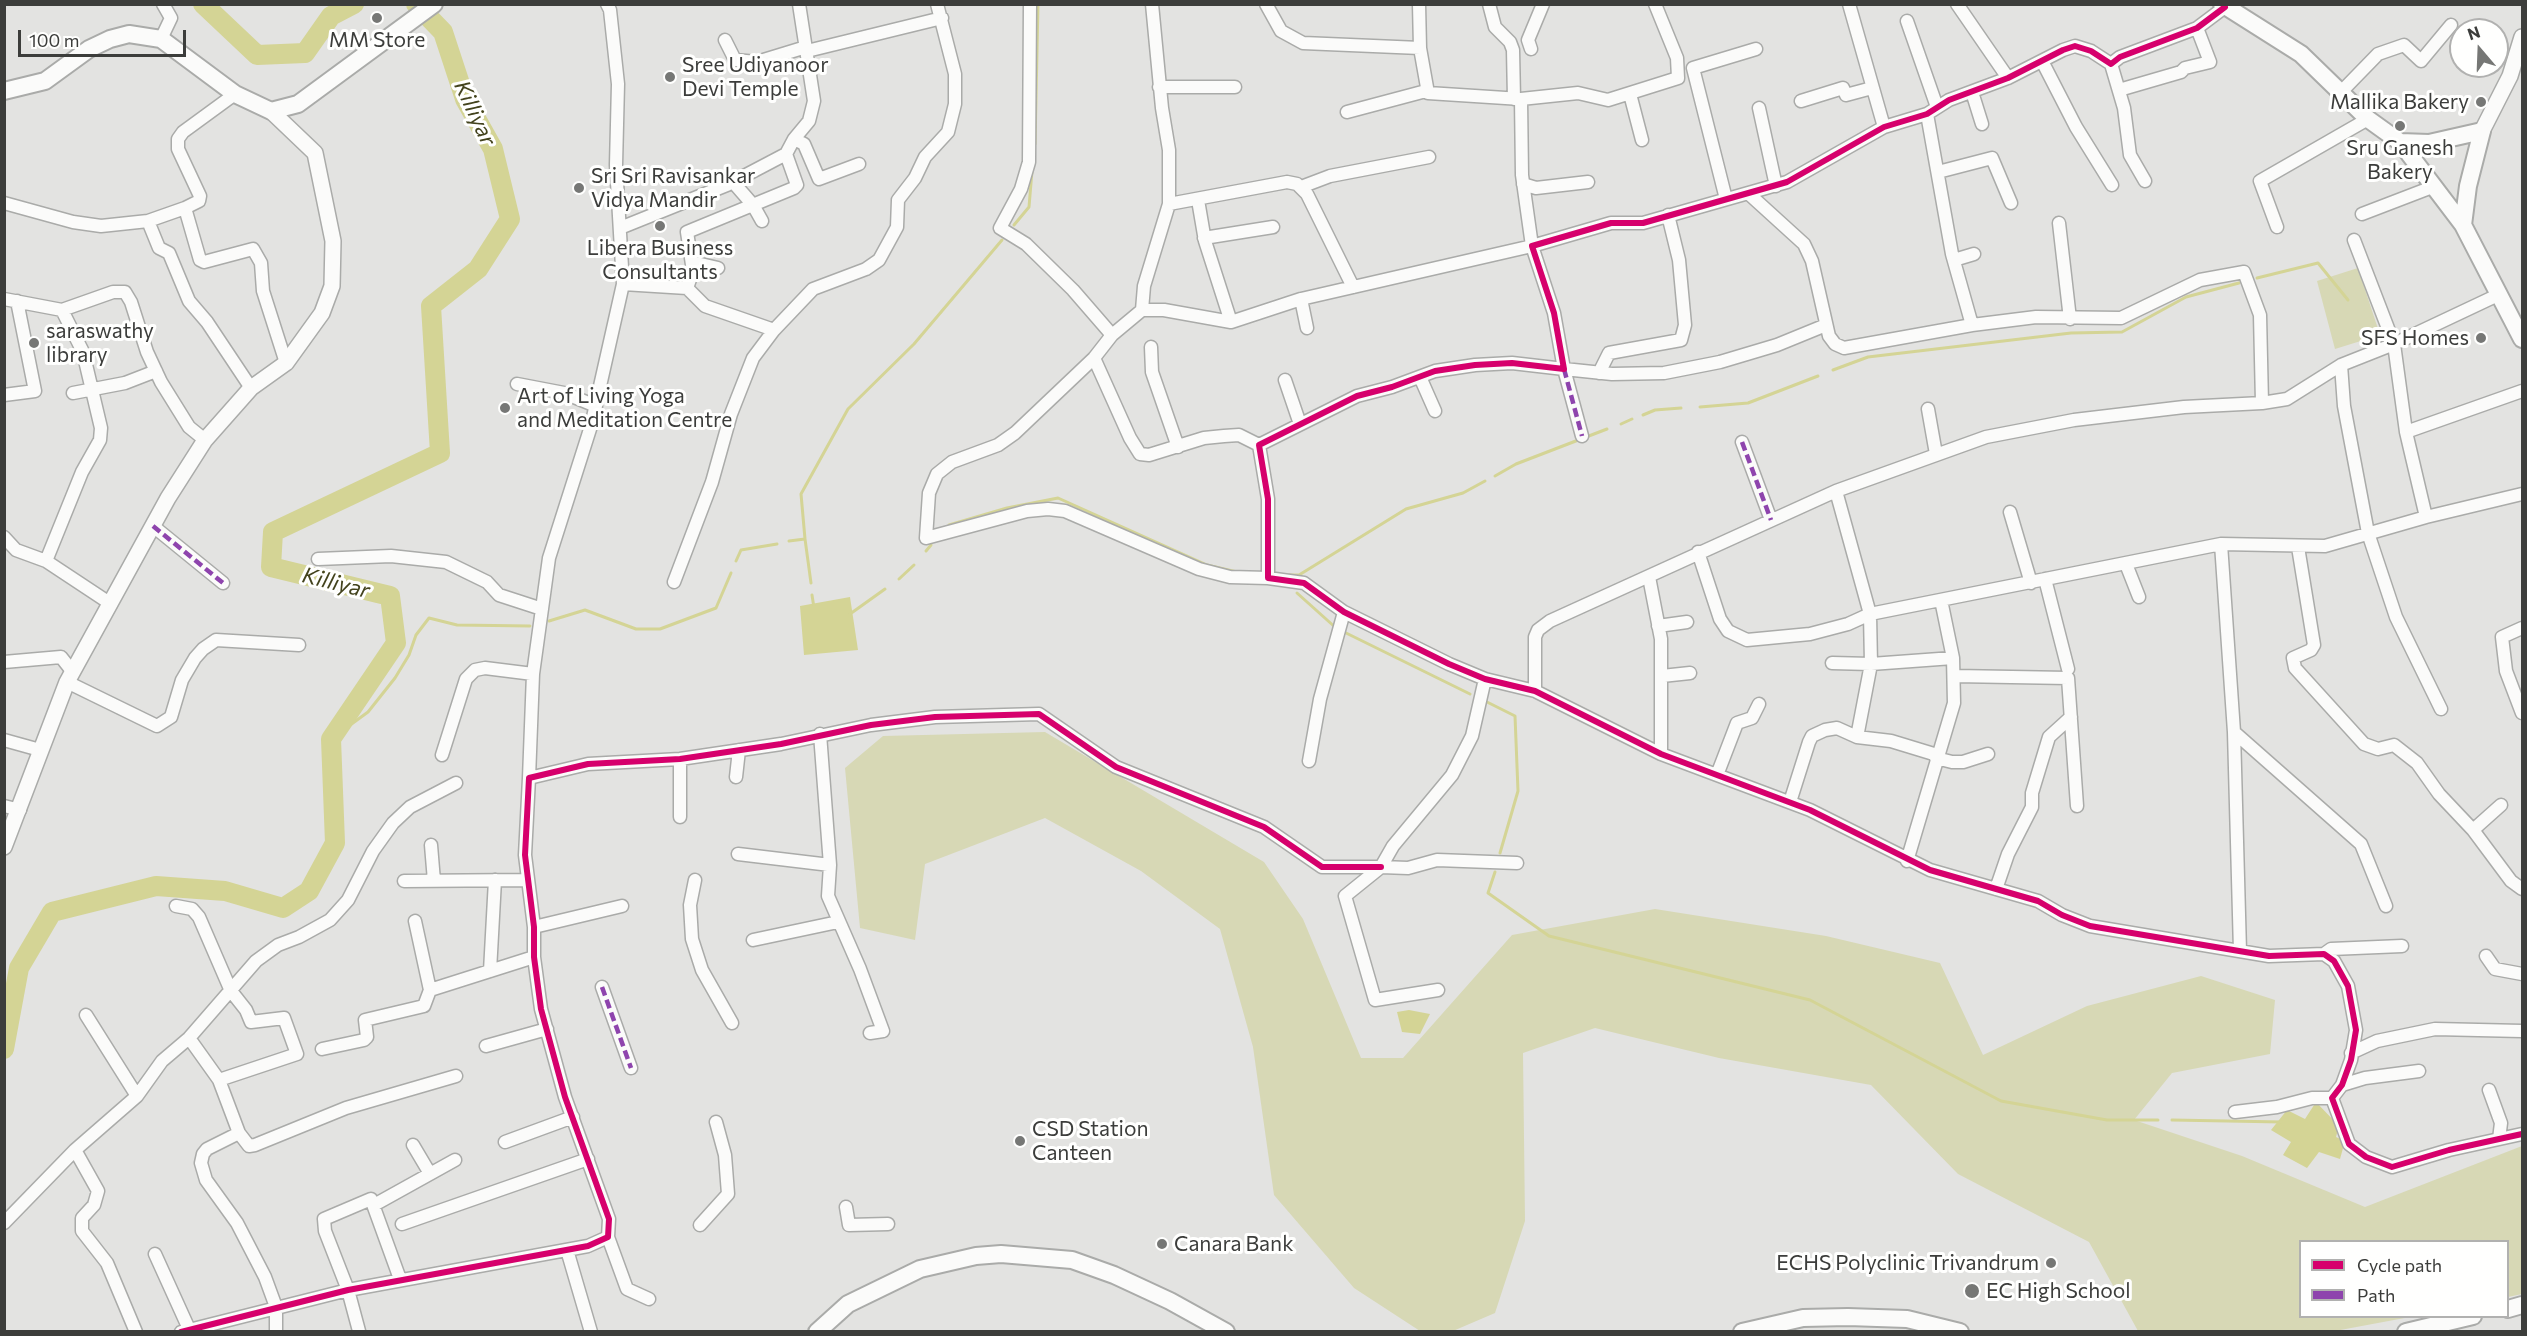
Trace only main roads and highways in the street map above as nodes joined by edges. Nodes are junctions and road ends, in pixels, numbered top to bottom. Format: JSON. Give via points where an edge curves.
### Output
{"nodes":[{"id":1,"x":434,"y":4,"type":"edge"},
{"id":2,"x":2223,"y":6,"type":"edge"},
{"id":3,"x":4,"y":91,"type":"edge"},
{"id":4,"x":2400,"y":142,"type":"junction"},
{"id":5,"x":2463,"y":225,"type":"junction"},
{"id":6,"x":2523,"y":339,"type":"edge"},
{"id":7,"x":2469,"y":1318,"type":"edge"},
{"id":8,"x":817,"y":1332,"type":"edge"},
{"id":9,"x":1226,"y":1332,"type":"edge"},
{"id":10,"x":1742,"y":1332,"type":"edge"},
{"id":11,"x":1960,"y":1332,"type":"edge"},
{"id":12,"x":2406,"y":1332,"type":"edge"}],
"edges":[{"from":1,"to":3,"type":"main road","via":[[298,104],[271,111],[235,94],[161,39],[129,34],[89,49],[45,81]]},
{"from":2,"to":4,"type":"main road","via":[[2301,54],[2368,119]]},
{"from":4,"to":5,"type":"main road"},
{"from":4,"to":5,"type":"main road","via":[[2429,143],[2482,131],[2471,170]]},
{"from":5,"to":6,"type":"main road"},
{"from":7,"to":12,"type":"main road"},
{"from":8,"to":9,"type":"main road","via":[[848,1304],[920,1269],[1000,1254],[1072,1260],[1170,1301]]},
{"from":10,"to":11,"type":"main road","via":[[1803,1318],[1848,1317],[1908,1319]]}]}
